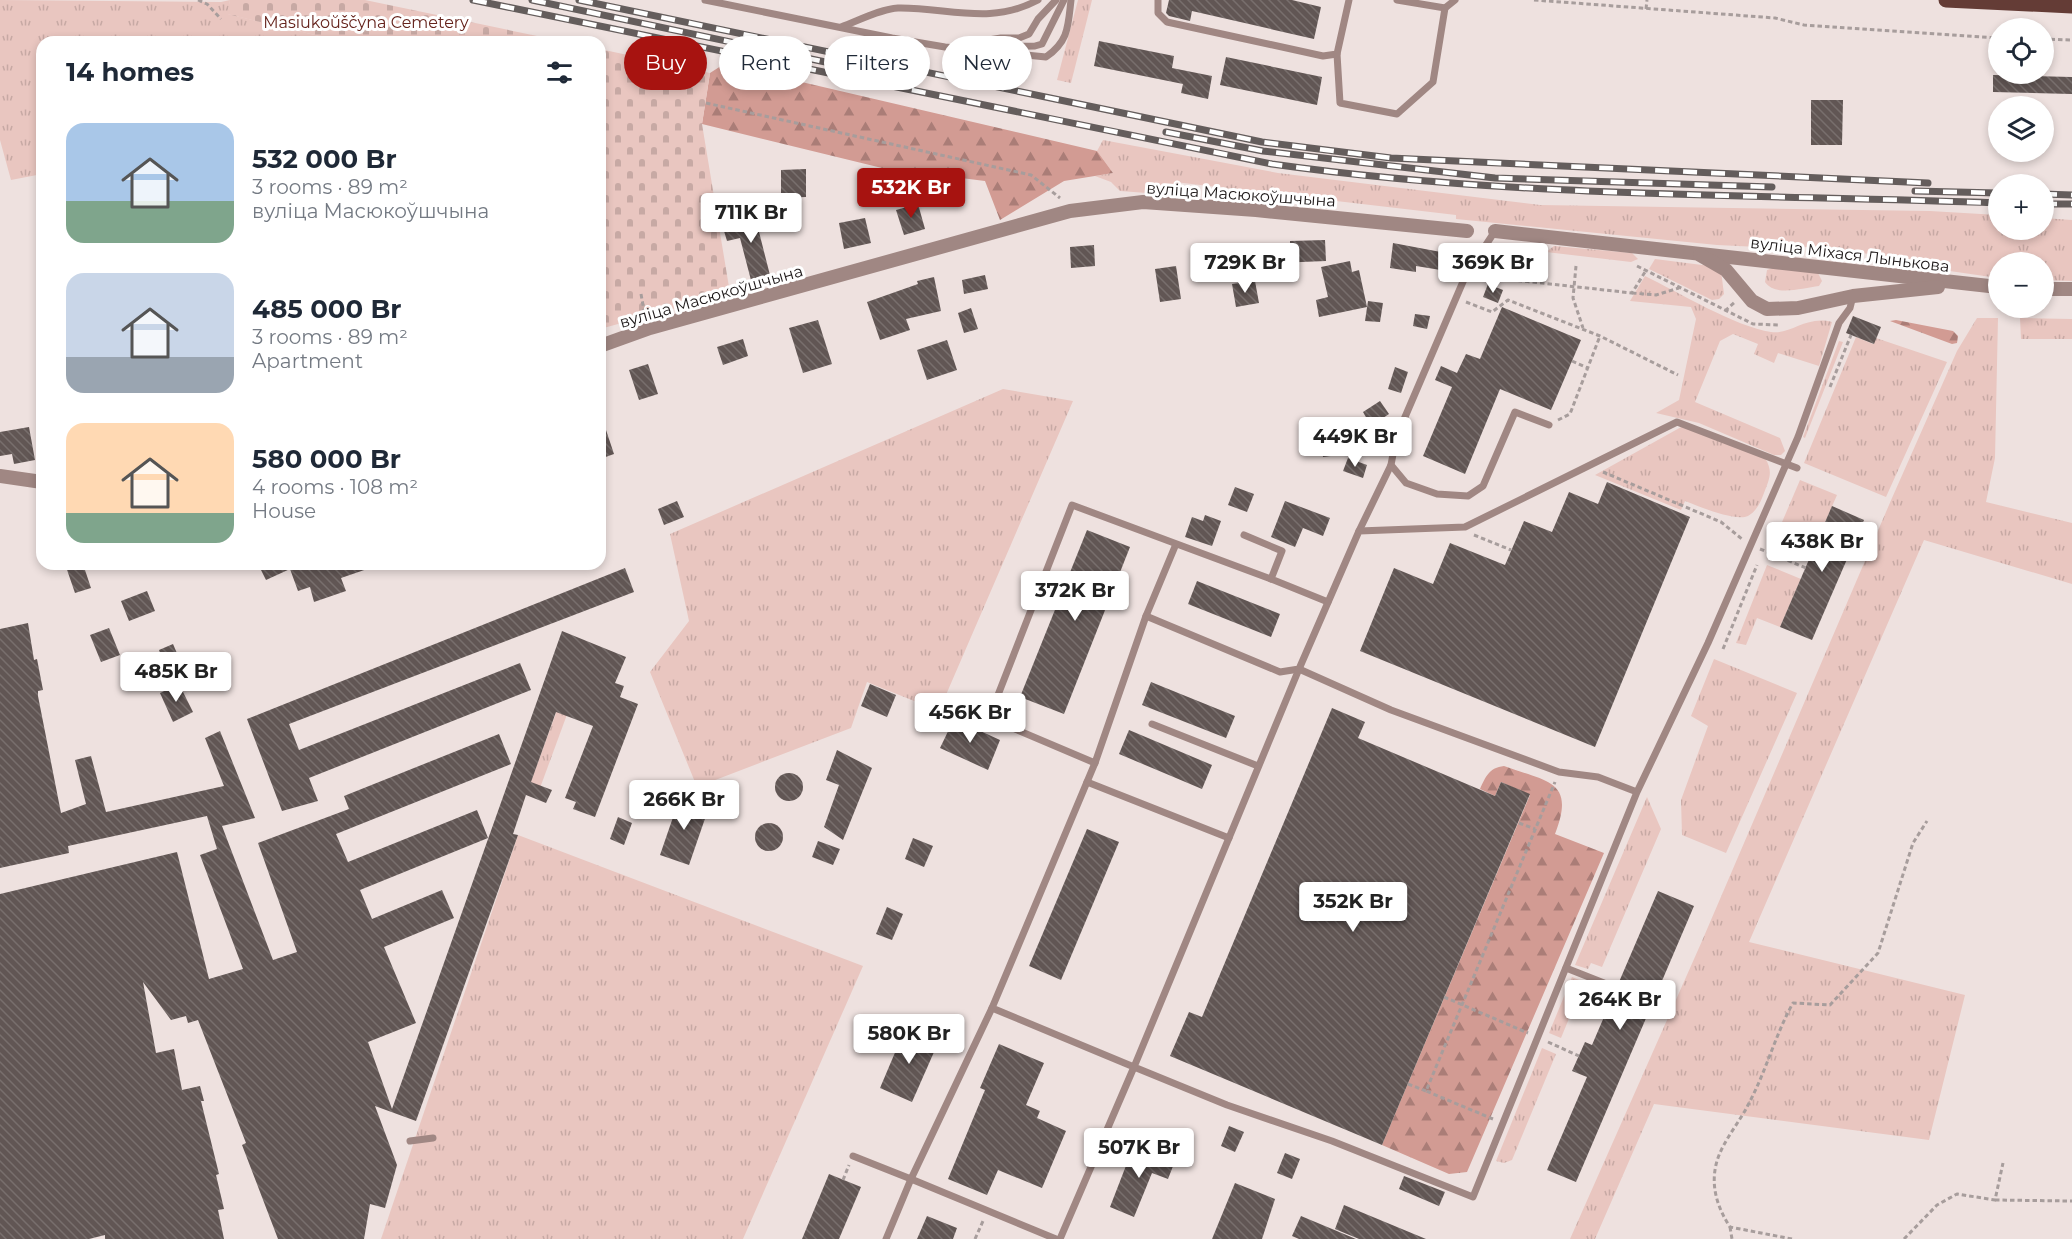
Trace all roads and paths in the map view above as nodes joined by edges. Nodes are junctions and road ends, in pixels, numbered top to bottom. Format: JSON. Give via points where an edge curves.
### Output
{"nodes":[{"id":1,"x":198,"y":0,"type":"edge"},
{"id":2,"x":705,"y":0,"type":"edge"},
{"id":3,"x":1038,"y":0,"type":"edge"},
{"id":4,"x":1056,"y":0,"type":"edge"},
{"id":5,"x":1064,"y":0,"type":"edge"},
{"id":6,"x":1071,"y":0,"type":"edge"},
{"id":7,"x":1158,"y":0,"type":"edge"},
{"id":8,"x":1349,"y":0,"type":"edge"},
{"id":9,"x":1397,"y":0,"type":"edge"},
{"id":10,"x":1455,"y":0,"type":"edge"},
{"id":11,"x":1533,"y":0,"type":"edge"},
{"id":12,"x":1647,"y":0,"type":"edge"},
{"id":13,"x":1946,"y":0,"type":"edge"},
{"id":14,"x":2072,"y":6,"type":"edge"},
{"id":15,"x":1445,"y":8,"type":"junction"},
{"id":16,"x":1646,"y":9,"type":"junction"},
{"id":17,"x":221,"y":20,"type":"dead end"},
{"id":18,"x":841,"y":27,"type":"junction"},
{"id":19,"x":1024,"y":36,"type":"edge"},
{"id":20,"x":1988,"y":37,"type":"edge"},
{"id":21,"x":2054,"y":39,"type":"edge"},
{"id":22,"x":2072,"y":40,"type":"edge"},
{"id":23,"x":942,"y":46,"type":"edge"},
{"id":24,"x":1032,"y":46,"type":"edge"},
{"id":25,"x":1337,"y":54,"type":"junction"},
{"id":26,"x":1032,"y":56,"type":"edge"},
{"id":27,"x":706,"y":103,"type":"dead end"},
{"id":28,"x":1070,"y":211,"type":"junction"},
{"id":29,"x":1467,"y":231,"type":"dead end"},
{"id":30,"x":1495,"y":231,"type":"joint"},
{"id":31,"x":1695,"y":252,"type":"junction"},
{"id":32,"x":1736,"y":256,"type":"junction"},
{"id":33,"x":1473,"y":266,"type":"junction"},
{"id":34,"x":1576,"y":266,"type":"dead end"},
{"id":35,"x":1637,"y":266,"type":"dead end"},
{"id":36,"x":1726,"y":270,"type":"junction"},
{"id":37,"x":1645,"y":272,"type":"junction"},
{"id":38,"x":1960,"y":284,"type":"junction"},
{"id":39,"x":1988,"y":286,"type":"edge"},
{"id":40,"x":1574,"y":287,"type":"junction"},
{"id":41,"x":1679,"y":288,"type":"junction"},
{"id":42,"x":2054,"y":289,"type":"edge"},
{"id":43,"x":2072,"y":289,"type":"edge"},
{"id":44,"x":1632,"y":293,"type":"junction"},
{"id":45,"x":641,"y":294,"type":"dead end"},
{"id":46,"x":1853,"y":296,"type":"junction"},
{"id":47,"x":1456,"y":298,"type":"junction"},
{"id":48,"x":1774,"y":326,"type":"dead end"},
{"id":49,"x":650,"y":328,"type":"junction"},
{"id":50,"x":1583,"y":330,"type":"junction"},
{"id":51,"x":1600,"y":336,"type":"junction"},
{"id":52,"x":606,"y":344,"type":"edge"},
{"id":53,"x":1572,"y":361,"type":"dead end"},
{"id":54,"x":1588,"y":368,"type":"junction"},
{"id":55,"x":1678,"y":375,"type":"dead end"},
{"id":56,"x":1549,"y":425,"type":"joint"},
{"id":57,"x":1786,"y":464,"type":"junction"},
{"id":58,"x":1391,"y":465,"type":"junction"},
{"id":59,"x":1797,"y":468,"type":"dead end"},
{"id":60,"x":1600,"y":470,"type":"dead end"},
{"id":61,"x":0,"y":476,"type":"edge"},
{"id":62,"x":36,"y":481,"type":"edge"},
{"id":63,"x":1481,"y":528,"type":"dead end"},
{"id":64,"x":1359,"y":531,"type":"junction"},
{"id":65,"x":1244,"y":535,"type":"dead end"},
{"id":66,"x":1176,"y":544,"type":"junction"},
{"id":67,"x":1750,"y":545,"type":"junction"},
{"id":68,"x":1511,"y":550,"type":"dead end"},
{"id":69,"x":1806,"y":568,"type":"dead end"},
{"id":70,"x":1271,"y":579,"type":"junction"},
{"id":71,"x":1328,"y":602,"type":"junction"},
{"id":72,"x":1146,"y":616,"type":"junction"},
{"id":73,"x":1299,"y":669,"type":"junction"},
{"id":74,"x":1152,"y":724,"type":"dead end"},
{"id":75,"x":1095,"y":763,"type":"junction"},
{"id":76,"x":1258,"y":766,"type":"junction"},
{"id":77,"x":1559,"y":772,"type":"junction"},
{"id":78,"x":1087,"y":782,"type":"junction"},
{"id":79,"x":1637,"y":792,"type":"junction"},
{"id":80,"x":1928,"y":821,"type":"dead end"},
{"id":81,"x":1520,"y":822,"type":"dead end"},
{"id":82,"x":1535,"y":829,"type":"junction"},
{"id":83,"x":1228,"y":838,"type":"junction"},
{"id":84,"x":1566,"y":968,"type":"junction"},
{"id":85,"x":1604,"y":983,"type":"dead end"},
{"id":86,"x":1444,"y":997,"type":"dead end"},
{"id":87,"x":1462,"y":1005,"type":"junction"},
{"id":88,"x":992,"y":1008,"type":"junction"},
{"id":89,"x":1537,"y":1037,"type":"junction"},
{"id":90,"x":1579,"y":1056,"type":"dead end"},
{"id":91,"x":1134,"y":1067,"type":"junction"},
{"id":92,"x":1408,"y":1083,"type":"dead end"},
{"id":93,"x":1426,"y":1091,"type":"junction"},
{"id":94,"x":1503,"y":1123,"type":"junction"},
{"id":95,"x":433,"y":1138,"type":"dead end"},
{"id":96,"x":410,"y":1141,"type":"dead end"},
{"id":97,"x":853,"y":1156,"type":"dead end"},
{"id":98,"x":2003,"y":1163,"type":"dead end"},
{"id":99,"x":910,"y":1179,"type":"junction"},
{"id":100,"x":1995,"y":1200,"type":"junction"},
{"id":101,"x":2072,"y":1201,"type":"edge"},
{"id":102,"x":987,"y":1210,"type":"junction"},
{"id":103,"x":1730,"y":1227,"type":"junction"},
{"id":104,"x":886,"y":1239,"type":"edge"},
{"id":105,"x":975,"y":1239,"type":"edge"},
{"id":106,"x":1058,"y":1239,"type":"edge"},
{"id":107,"x":1732,"y":1239,"type":"edge"},
{"id":108,"x":1792,"y":1239,"type":"edge"},
{"id":109,"x":1904,"y":1239,"type":"edge"}],
"edges":[{"from":1,"to":17,"type":"path"},
{"from":2,"to":18,"type":"lane"},
{"from":3,"to":18,"type":"lane","via":[[1006,12],[964,15],[896,8]]},
{"from":4,"to":19,"type":"lane"},
{"from":5,"to":24,"type":"lane","via":[[1041,44]]},
{"from":6,"to":26,"type":"lane","via":[[1066,35],[1060,47],[1046,57]]},
{"from":7,"to":25,"type":"lane","via":[[1158,13],[1167,22],[1323,56]]},
{"from":8,"to":25,"type":"lane"},
{"from":9,"to":15,"type":"lane"},
{"from":10,"to":15,"type":"lane"},
{"from":11,"to":16,"type":"path"},
{"from":12,"to":16,"type":"path"},
{"from":13,"to":14,"type":"main road"},
{"from":15,"to":25,"type":"lane","via":[[1433,82],[1397,114],[1340,103]]},
{"from":16,"to":20,"type":"path","via":[[1775,18],[1804,26]]},
{"from":18,"to":23,"type":"lane"},
{"from":21,"to":22,"type":"path"},
{"from":27,"to":28,"type":"path","via":[[1031,175],[1055,191]]},
{"from":28,"to":29,"type":"street","name":"вуліца Масюкоўшчына","via":[[1143,202]]},
{"from":28,"to":49,"type":"street","name":"вуліца Масюкоўшчына"},
{"from":30,"to":31,"type":"street","name":"вуліца Міхася Лынькова"},
{"from":30,"to":33,"type":"lane"},
{"from":31,"to":32,"type":"street","name":"вуліца Міхася Лынькова"},
{"from":31,"to":36,"type":"street","name":"вуліца Міхася Лынькова"},
{"from":32,"to":36,"type":"street","name":"вуліца Міхася Лынькова","via":[[1728,259]]},
{"from":32,"to":38,"type":"street","name":"вуліца Міхася Лынькова"},
{"from":33,"to":40,"type":"path","via":[[1514,280]]},
{"from":33,"to":47,"type":"lane"},
{"from":34,"to":40,"type":"path"},
{"from":35,"to":37,"type":"path"},
{"from":36,"to":46,"type":"street","name":"вуліца Міхася Лынькова","via":[[1752,302],[1767,309],[1798,308]]},
{"from":37,"to":41,"type":"path"},
{"from":37,"to":44,"type":"path"},
{"from":38,"to":39,"type":"street","name":"вуліца Міхася Лынькова"},
{"from":38,"to":46,"type":"street","name":"вуліца Міхася Лынькова"},
{"from":40,"to":44,"type":"path"},
{"from":40,"to":50,"type":"path","via":[[1573,298]]},
{"from":41,"to":44,"type":"path","via":[[1656,295]]},
{"from":41,"to":48,"type":"path","via":[[1753,324]]},
{"from":42,"to":43,"type":"street"},
{"from":45,"to":49,"type":"path"},
{"from":46,"to":57,"type":"lane","via":[[1839,323]]},
{"from":47,"to":50,"type":"path","via":[[1492,312],[1508,300]]},
{"from":47,"to":58,"type":"lane","via":[[1396,438]]},
{"from":49,"to":52,"type":"street","name":"вуліца Масюкоўшчына"},
{"from":50,"to":51,"type":"path"},
{"from":51,"to":54,"type":"path"},
{"from":51,"to":55,"type":"path"},
{"from":53,"to":54,"type":"path"},
{"from":54,"to":56,"type":"path","via":[[1570,414]]},
{"from":56,"to":58,"type":"lane","via":[[1515,412],[1483,486],[1468,496],[1437,494],[1406,483]]},
{"from":57,"to":59,"type":"lane"},
{"from":57,"to":64,"type":"lane","via":[[1677,422],[1465,527]]},
{"from":57,"to":67,"type":"lane"},
{"from":58,"to":64,"type":"lane"},
{"from":60,"to":67,"type":"path","via":[[1721,522]]},
{"from":61,"to":62,"type":"street"},
{"from":63,"to":68,"type":"path","via":[[1470,533]]},
{"from":64,"to":71,"type":"lane"},
{"from":65,"to":70,"type":"lane","via":[[1282,551]]},
{"from":66,"to":70,"type":"lane"},
{"from":66,"to":72,"type":"lane"},
{"from":66,"to":75,"type":"lane","via":[[1072,505],[989,718]]},
{"from":67,"to":69,"type":"path"},
{"from":67,"to":79,"type":"lane"},
{"from":70,"to":71,"type":"lane"},
{"from":71,"to":73,"type":"lane"},
{"from":72,"to":73,"type":"lane","via":[[1280,672]]},
{"from":72,"to":75,"type":"lane"},
{"from":73,"to":76,"type":"lane"},
{"from":73,"to":77,"type":"lane","via":[[1391,710]]},
{"from":74,"to":76,"type":"lane"},
{"from":75,"to":78,"type":"lane"},
{"from":76,"to":83,"type":"lane"},
{"from":77,"to":79,"type":"lane","via":[[1598,777]]},
{"from":77,"to":82,"type":"path"},
{"from":78,"to":83,"type":"lane"},
{"from":78,"to":88,"type":"lane"},
{"from":79,"to":84,"type":"lane"},
{"from":80,"to":103,"type":"path","via":[[1913,843],[1878,953],[1830,1005],[1793,1003],[1781,1025],[1749,1103],[1717,1161],[1718,1208]]},
{"from":81,"to":82,"type":"path"},
{"from":82,"to":87,"type":"path"},
{"from":83,"to":91,"type":"lane"},
{"from":84,"to":85,"type":"lane"},
{"from":84,"to":89,"type":"lane"},
{"from":86,"to":87,"type":"path"},
{"from":87,"to":89,"type":"path"},
{"from":87,"to":93,"type":"path"},
{"from":88,"to":91,"type":"lane"},
{"from":88,"to":99,"type":"lane"},
{"from":89,"to":90,"type":"path"},
{"from":89,"to":94,"type":"lane"},
{"from":91,"to":94,"type":"lane","via":[[1227,1106],[1332,1141],[1473,1197]]},
{"from":91,"to":106,"type":"lane"},
{"from":92,"to":93,"type":"path"},
{"from":93,"to":94,"type":"path"},
{"from":95,"to":96,"type":"lane"},
{"from":97,"to":99,"type":"lane"},
{"from":98,"to":100,"type":"path"},
{"from":99,"to":102,"type":"lane"},
{"from":99,"to":104,"type":"lane"},
{"from":100,"to":101,"type":"path"},
{"from":100,"to":109,"type":"path","via":[[1956,1194],[1937,1205]]},
{"from":102,"to":105,"type":"path"},
{"from":102,"to":106,"type":"lane"},
{"from":103,"to":107,"type":"path"},
{"from":103,"to":108,"type":"path"}]}
